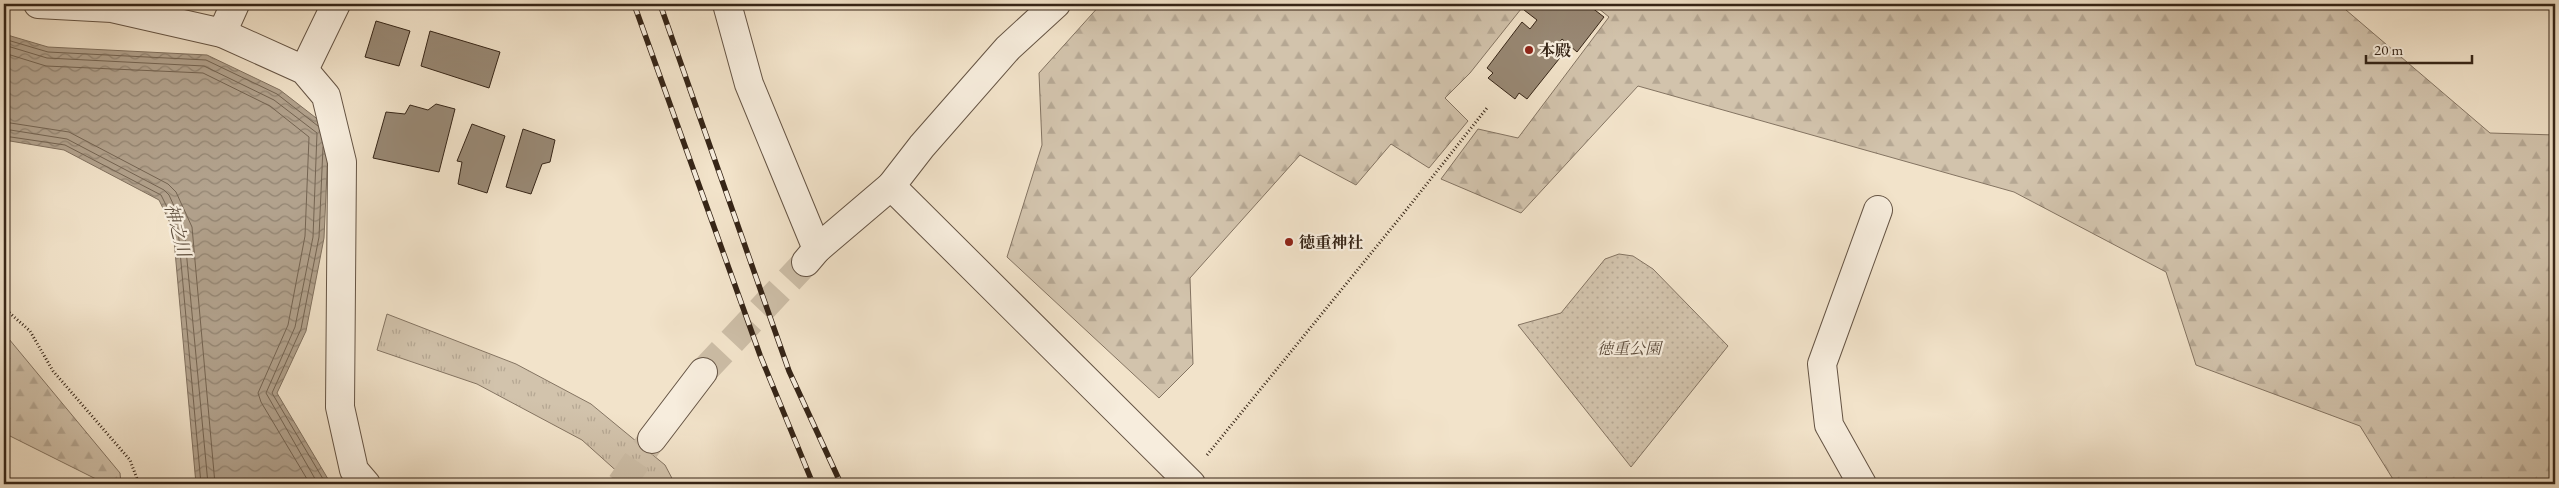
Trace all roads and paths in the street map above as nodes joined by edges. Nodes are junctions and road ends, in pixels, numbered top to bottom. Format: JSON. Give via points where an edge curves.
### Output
{"nodes":[{"id":1,"x":38,"y":4,"type":"edge"},
{"id":2,"x":234,"y":4,"type":"edge"},
{"id":3,"x":336,"y":4,"type":"edge"},
{"id":4,"x":727,"y":4,"type":"edge"},
{"id":5,"x":1056,"y":4,"type":"edge"},
{"id":6,"x":222,"y":34,"type":"junction"},
{"id":7,"x":304,"y":70,"type":"junction"},
{"id":8,"x":1486,"y":108,"type":"dead end"},
{"id":9,"x":891,"y":186,"type":"junction"},
{"id":10,"x":1878,"y":210,"type":"dead end"},
{"id":11,"x":4,"y":308,"type":"edge"},
{"id":12,"x":703,"y":372,"type":"tunnel mouth"},
{"id":13,"x":1227,"y":430,"type":"dead end"},
{"id":14,"x":652,"y":439,"type":"tunnel mouth"},
{"id":15,"x":139,"y":484,"type":"edge"},
{"id":16,"x":366,"y":484,"type":"edge"},
{"id":17,"x":1191,"y":484,"type":"edge"},
{"id":18,"x":1862,"y":484,"type":"edge"}],
"edges":[{"from":1,"to":6,"type":"street","via":[[112,8]]},
{"from":2,"to":6,"type":"street"},
{"from":3,"to":7,"type":"street"},
{"from":4,"to":9,"type":"street","via":[[749,84],[812,256]]},
{"from":5,"to":9,"type":"street","via":[[1008,48]]},
{"from":6,"to":7,"type":"street"},
{"from":7,"to":16,"type":"street","via":[[326,96],[342,162],[340,407],[354,470]]},
{"from":8,"to":13,"type":"path"},
{"from":9,"to":17,"type":"street"},
{"from":10,"to":18,"type":"street","via":[[1822,364],[1829,425]]},
{"from":11,"to":15,"type":"path","via":[[30,331],[53,371],[130,460]]},
{"from":12,"to":14,"type":"street"}]}
